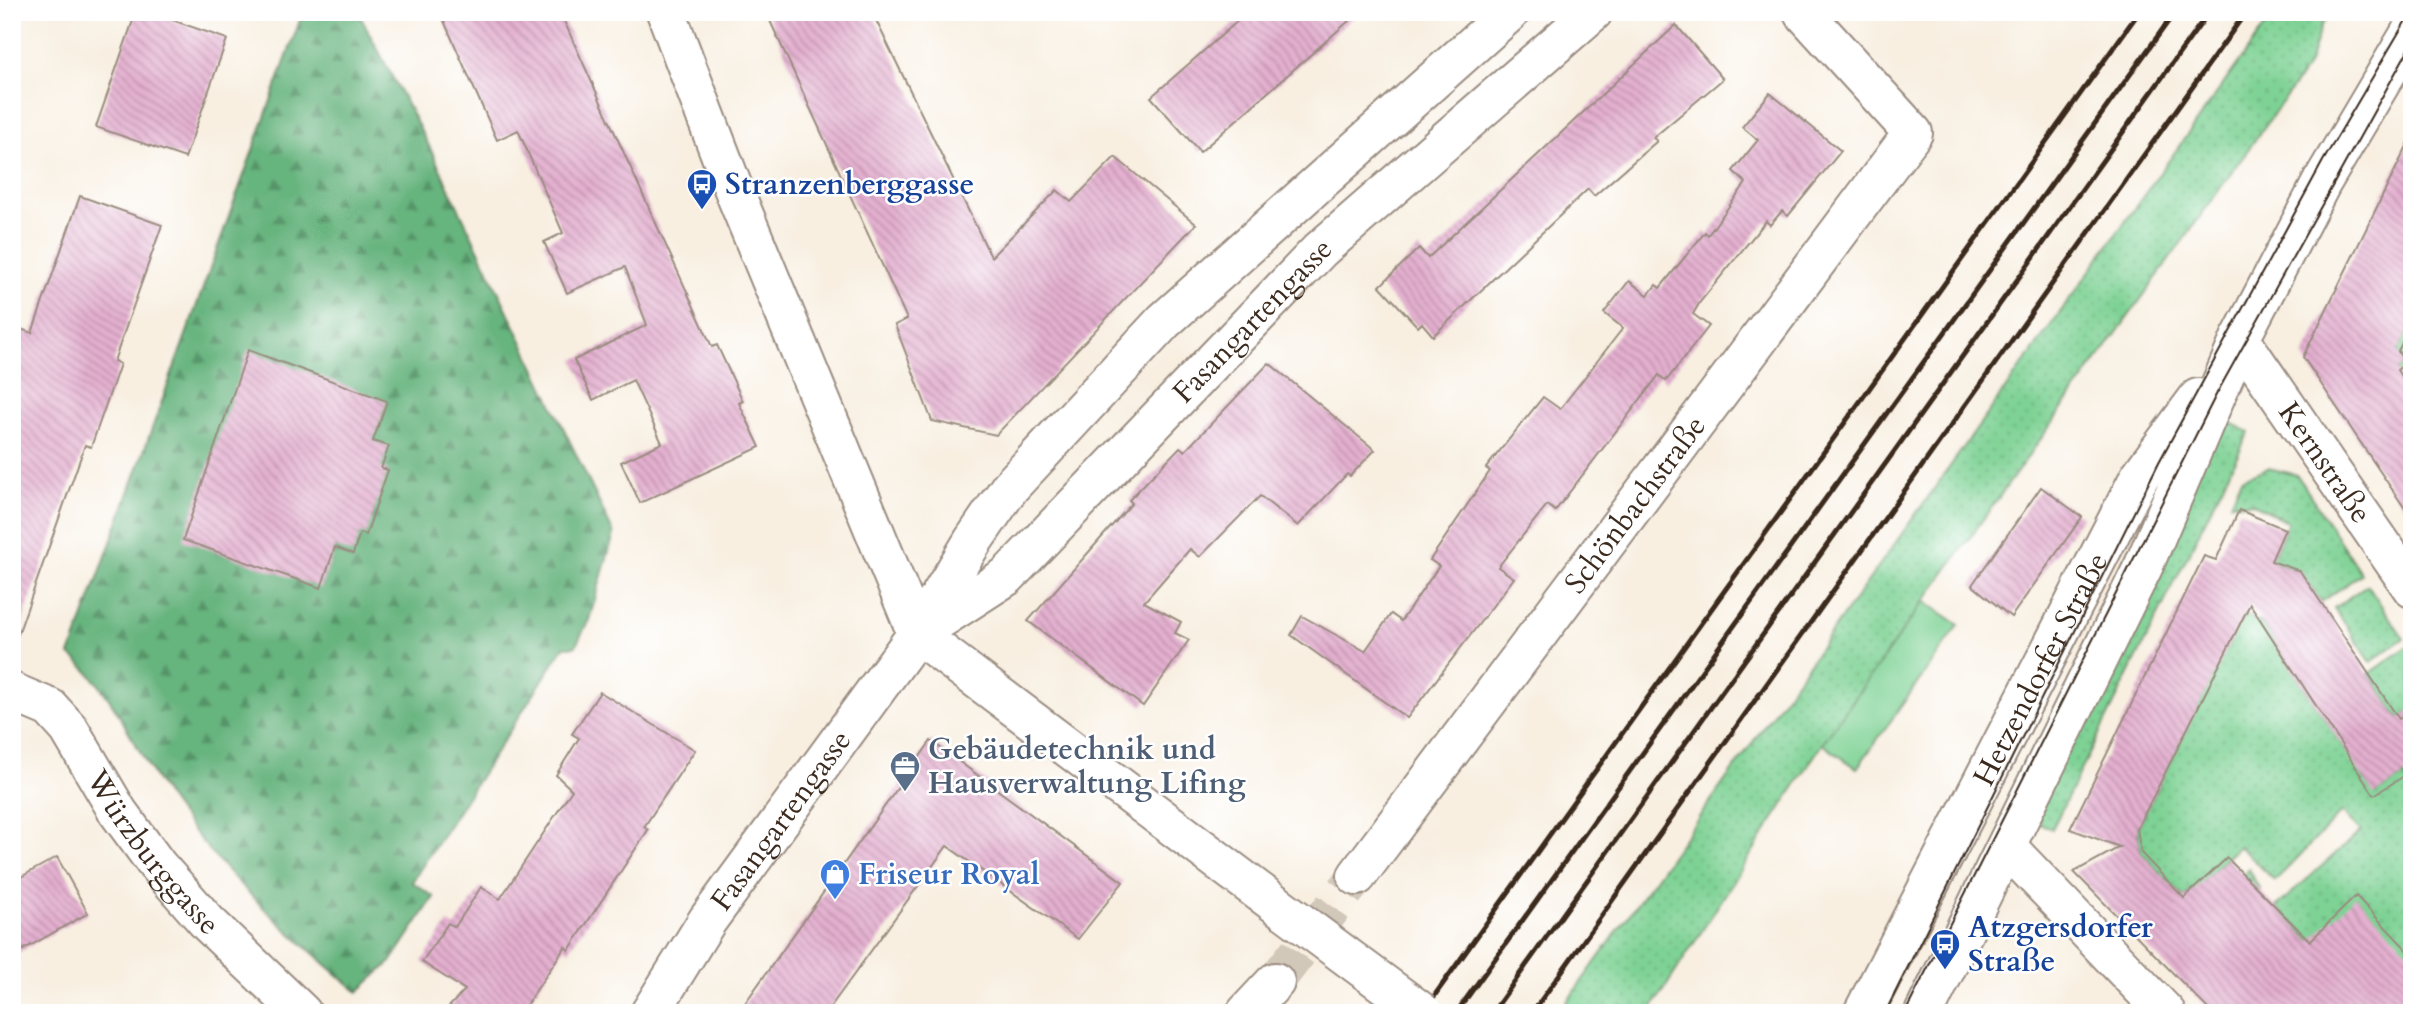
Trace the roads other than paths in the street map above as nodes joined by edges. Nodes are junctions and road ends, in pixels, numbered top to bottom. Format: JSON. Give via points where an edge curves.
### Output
{"nodes":[{"id":1,"x":666,"y":12,"type":"edge"},
{"id":2,"x":1510,"y":12,"type":"edge"},
{"id":3,"x":1593,"y":12,"type":"edge"},
{"id":4,"x":1802,"y":12,"type":"edge"},
{"id":5,"x":2412,"y":30,"type":"edge"},
{"id":6,"x":2239,"y":339,"type":"junction"},
{"id":7,"x":2412,"y":588,"type":"edge"},
{"id":8,"x":917,"y":634,"type":"junction"},
{"id":9,"x":12,"y":692,"type":"edge"},
{"id":10,"x":2007,"y":847,"type":"junction"},
{"id":11,"x":1357,"y":876,"type":"tunnel mouth"},
{"id":12,"x":1275,"y":982,"type":"tunnel mouth"},
{"id":13,"x":302,"y":1013,"type":"edge"},
{"id":14,"x":650,"y":1013,"type":"edge"},
{"id":15,"x":1246,"y":1013,"type":"edge"},
{"id":16,"x":1423,"y":1013,"type":"edge"},
{"id":17,"x":1863,"y":1013,"type":"edge"},
{"id":18,"x":1924,"y":1013,"type":"edge"},
{"id":19,"x":2166,"y":1013,"type":"edge"}],
"edges":[{"from":1,"to":8,"type":"main road","via":[[737,198]]},
{"from":2,"to":8,"type":"main road","name":"Fasangartengasse","via":[[1164,321],[1010,487]]},
{"from":3,"to":8,"type":"main road","name":"Fasangartengasse","via":[[1320,250],[1007,576]]},
{"from":4,"to":11,"type":"main road","name":"Schönbachstraße","via":[[1913,133]]},
{"from":5,"to":6,"type":"main road","name":"Hetzendorfer Straße","via":[[2322,182]]},
{"from":6,"to":7,"type":"main road","name":"Kernstraße"},
{"from":6,"to":10,"type":"main road","name":"Hetzendorfer Straße","via":[[2144,565]]},
{"from":6,"to":17,"type":"main road","name":"Hetzendorfer Straße","via":[[2140,476]]},
{"from":8,"to":14,"type":"main road","name":"Fasangartengasse","via":[[707,921]]},
{"from":8,"to":16,"type":"main road","bridge":true},
{"from":9,"to":13,"type":"main road","name":"Würzburggasse","via":[[50,708],[69,729],[118,812],[157,864],[208,923]]},
{"from":10,"to":18,"type":"main road","name":"Hetzendorfer Straße"},
{"from":10,"to":19,"type":"main road"},
{"from":12,"to":15,"type":"main road"}]}
